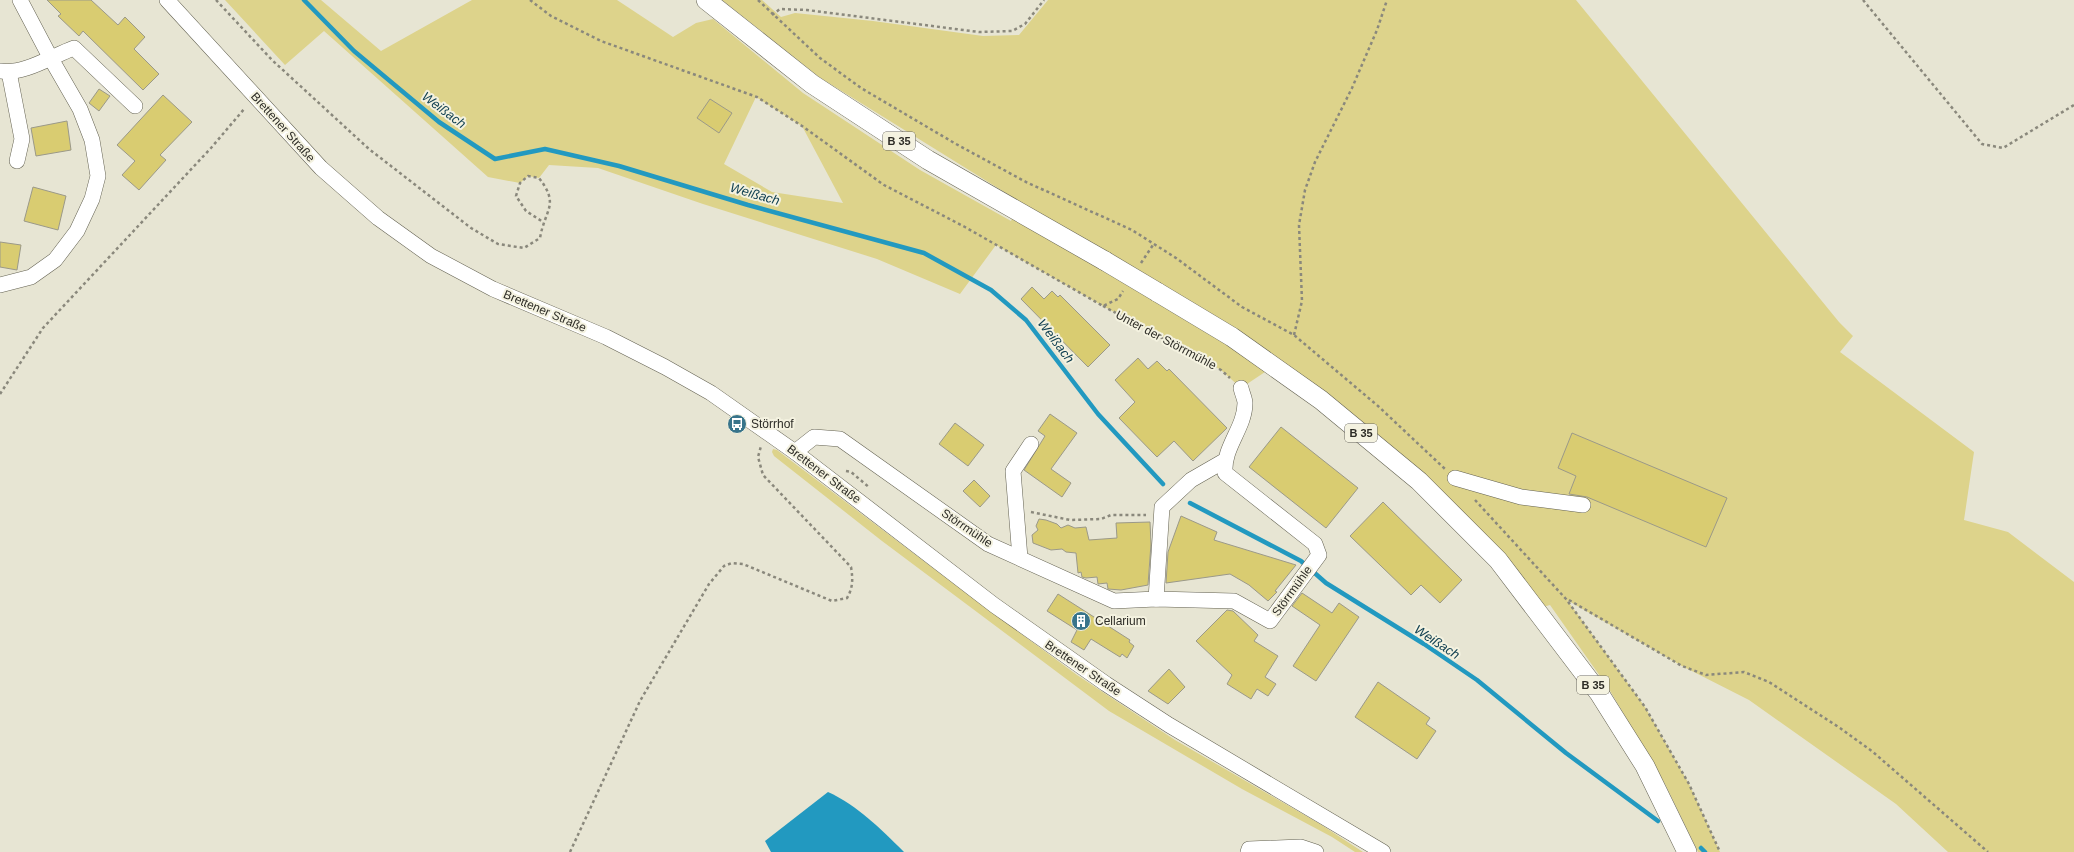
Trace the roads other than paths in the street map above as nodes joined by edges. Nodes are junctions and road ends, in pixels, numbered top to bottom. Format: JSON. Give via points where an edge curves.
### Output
{"nodes":[{"id":1,"x":20,"y":0,"type":"edge"},
{"id":2,"x":167,"y":0,"type":"edge"},
{"id":3,"x":706,"y":0,"type":"edge"},
{"id":4,"x":50,"y":57,"type":"junction"},
{"id":5,"x":4,"y":71,"type":"edge"},
{"id":6,"x":135,"y":106,"type":"dead end"},
{"id":7,"x":18,"y":161,"type":"dead end"},
{"id":8,"x":0,"y":286,"type":"edge"},
{"id":9,"x":1241,"y":388,"type":"road end"},
{"id":10,"x":1031,"y":444,"type":"dead end"},
{"id":11,"x":795,"y":452,"type":"junction"},
{"id":12,"x":1224,"y":461,"type":"junction"},
{"id":13,"x":1455,"y":478,"type":"dead end"},
{"id":14,"x":1583,"y":505,"type":"dead end"},
{"id":15,"x":1020,"y":558,"type":"junction"},
{"id":16,"x":1156,"y":599,"type":"junction"},
{"id":17,"x":1248,"y":852,"type":"edge"},
{"id":18,"x":1316,"y":852,"type":"edge"},
{"id":19,"x":1383,"y":852,"type":"edge"},
{"id":20,"x":1687,"y":852,"type":"edge"}],
"edges":[{"from":1,"to":4,"type":"street"},
{"from":2,"to":11,"type":"street","name":"Brettener Straße","via":[[321,168],[378,218],[431,256],[493,289],[606,337],[665,367],[711,393]]},
{"from":3,"to":20,"type":"main road","number":"B 35","bridge":true,"via":[[818,89],[928,160],[1232,337],[1321,400],[1419,481],[1498,560],[1599,693],[1645,766]]},
{"from":4,"to":5,"type":"street","via":[[28,68]]},
{"from":4,"to":6,"type":"street","via":[[74,48]]},
{"from":4,"to":8,"type":"street","via":[[80,109],[92,140],[98,176],[92,199],[77,231],[55,260],[31,276]]},
{"from":5,"to":7,"type":"street","via":[[22,139]]},
{"from":9,"to":12,"type":"street","via":[[1246,402]]},
{"from":10,"to":15,"type":"street","via":[[1013,471]]},
{"from":11,"to":15,"type":"street","name":"Störrmühle","via":[[814,437],[840,439],[988,544]]},
{"from":11,"to":19,"type":"street","name":"Brettener Straße","via":[[994,605],[1106,684],[1169,725]]},
{"from":12,"to":16,"type":"street","via":[[1191,480],[1162,507]]},
{"from":12,"to":16,"type":"street","name":"Störrmühle","via":[[1225,473],[1315,544],[1319,555],[1270,622],[1234,601]]},
{"from":13,"to":14,"type":"street","via":[[1521,497]]},
{"from":15,"to":16,"type":"street","name":"Störrmühle","via":[[1114,601]]},
{"from":17,"to":18,"type":"street","via":[[1249,848],[1301,847]]}]}
